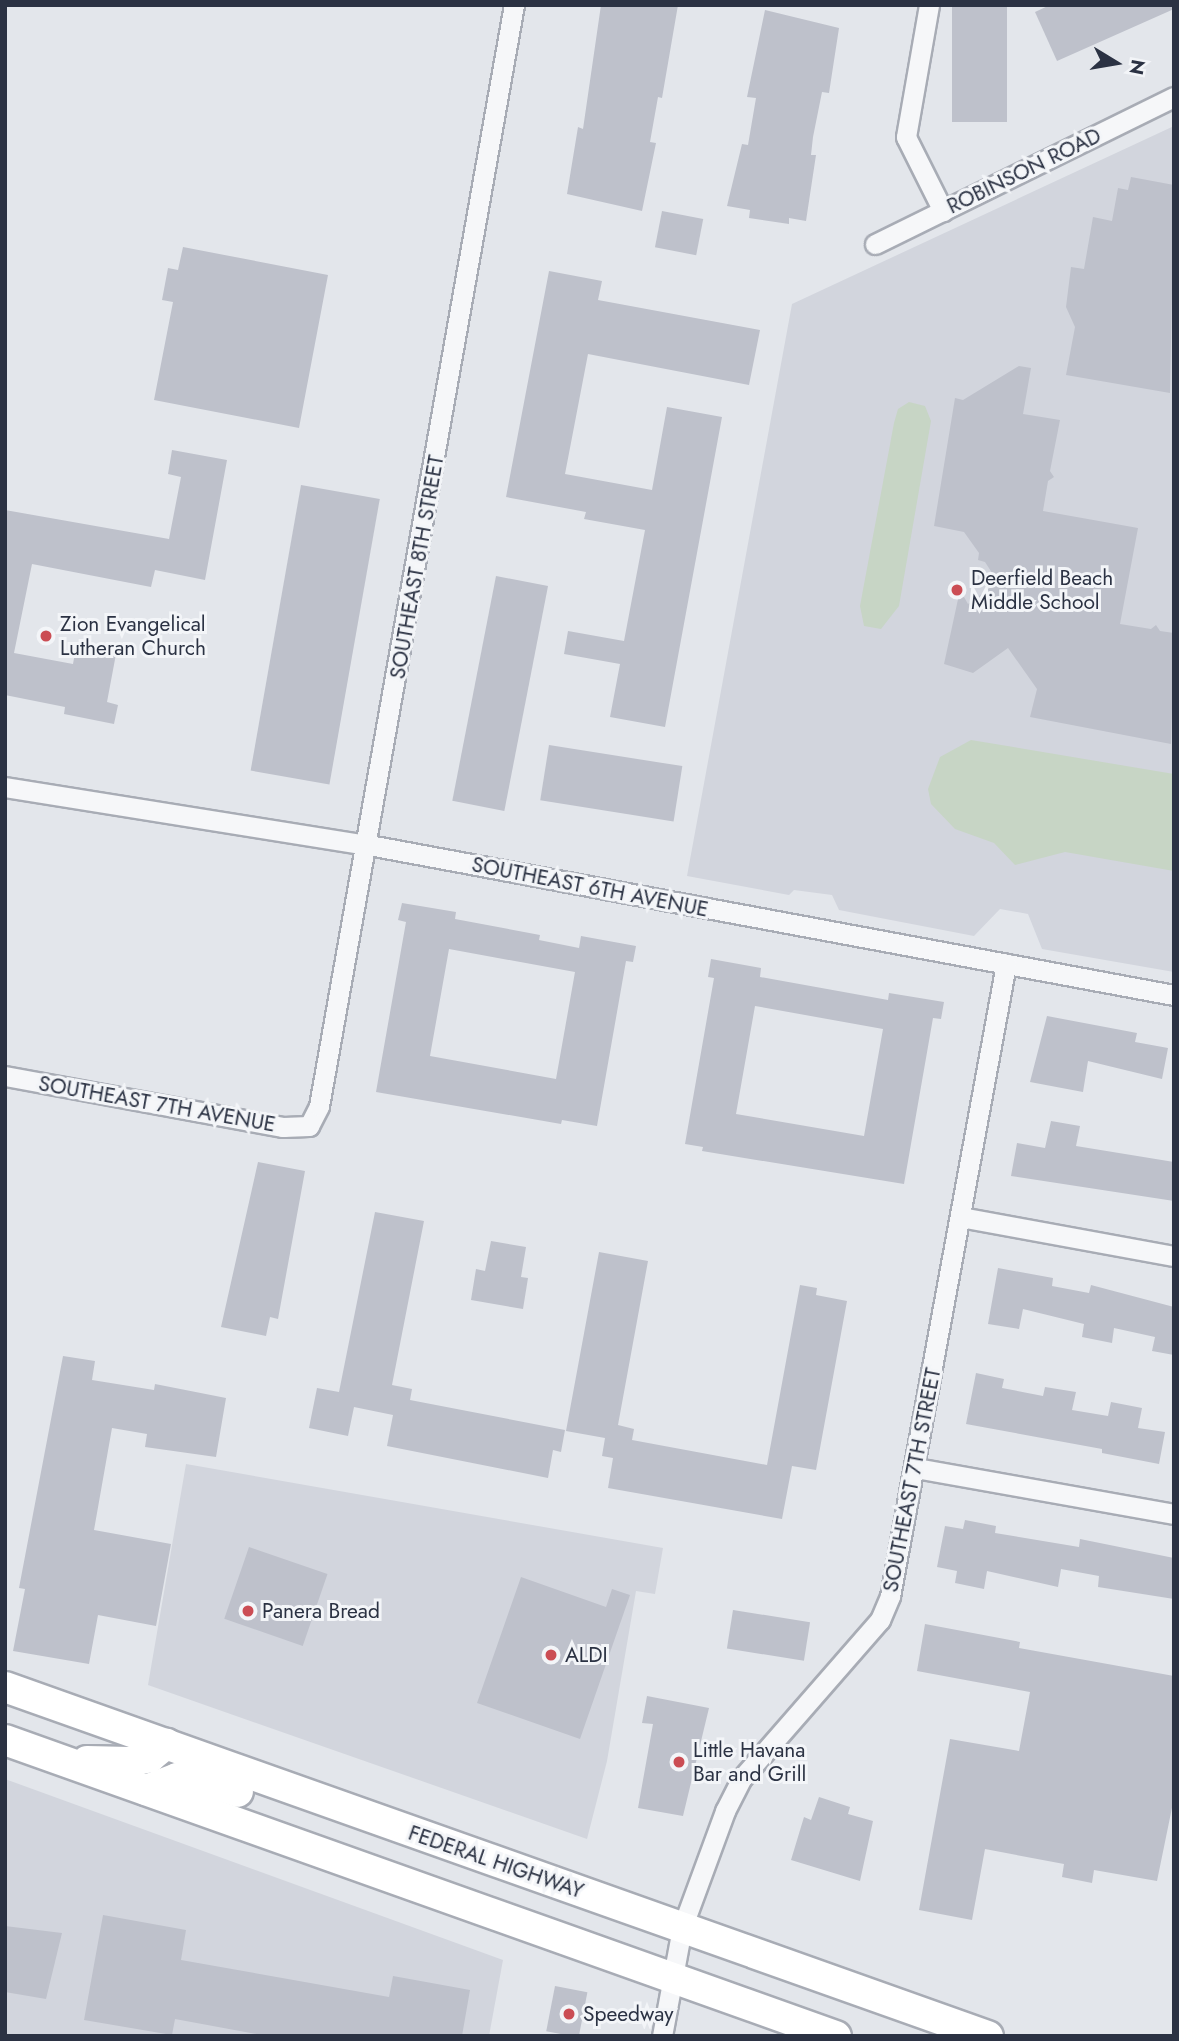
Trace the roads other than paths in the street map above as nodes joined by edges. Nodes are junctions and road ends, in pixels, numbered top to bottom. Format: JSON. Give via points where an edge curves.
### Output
{"nodes":[{"id":1,"x":514,"y":5,"type":"edge"},
{"id":2,"x":929,"y":5,"type":"edge"},
{"id":3,"x":1174,"y":97,"type":"edge"},
{"id":4,"x":943,"y":211,"type":"junction"},
{"id":5,"x":874,"y":244,"type":"dead end"},
{"id":6,"x":5,"y":787,"type":"edge"},
{"id":7,"x":369,"y":845,"type":"junction"},
{"id":8,"x":1006,"y":964,"type":"junction"},
{"id":9,"x":1174,"y":995,"type":"edge"},
{"id":10,"x":5,"y":1076,"type":"edge"},
{"id":11,"x":309,"y":1126,"type":"joint"},
{"id":12,"x":961,"y":1217,"type":"junction"},
{"id":13,"x":1174,"y":1256,"type":"edge"},
{"id":14,"x":916,"y":1468,"type":"junction"},
{"id":15,"x":1174,"y":1514,"type":"edge"},
{"id":16,"x":5,"y":1687,"type":"edge"},
{"id":17,"x":5,"y":1740,"type":"edge"},
{"id":18,"x":166,"y":1744,"type":"junction"},
{"id":19,"x":62,"y":1761,"type":"junction"},
{"id":20,"x":146,"y":1790,"type":"junction"},
{"id":21,"x":375,"y":1819,"type":"junction"},
{"id":22,"x":682,"y":1928,"type":"junction"},
{"id":23,"x":672,"y":1978,"type":"junction"},
{"id":24,"x":662,"y":2036,"type":"edge"},
{"id":25,"x":835,"y":2036,"type":"edge"},
{"id":26,"x":988,"y":2036,"type":"edge"}],
"edges":[{"from":1,"to":7,"type":"street","name":"SOUTHEAST 8TH STREET"},
{"from":2,"to":4,"type":"street","via":[[906,137]]},
{"from":3,"to":4,"type":"street","name":"ROBINSON ROAD"},
{"from":4,"to":5,"type":"street","name":"ROBINSON ROAD"},
{"from":6,"to":7,"type":"street","name":"SOUTHEAST 6TH AVENUE"},
{"from":7,"to":8,"type":"street","name":"SOUTHEAST 6TH AVENUE"},
{"from":7,"to":11,"type":"street","name":"SOUTHEAST 8TH STREET","via":[[319,1106]]},
{"from":8,"to":9,"type":"street","name":"SOUTHEAST 6TH AVENUE"},
{"from":8,"to":12,"type":"street","name":"SOUTHEAST 7TH STREET"},
{"from":10,"to":11,"type":"street","name":"SOUTHEAST 7TH AVENUE","via":[[283,1127]]},
{"from":12,"to":13,"type":"street"},
{"from":12,"to":14,"type":"street","name":"SOUTHEAST 7TH STREET"},
{"from":14,"to":15,"type":"street"},
{"from":14,"to":22,"type":"street","name":"SOUTHEAST 7TH STREET","via":[[900,1560],[880,1620],[742,1778],[725,1811]]},
{"from":16,"to":18,"type":"main road","name":"FEDERAL HIGHWAY"},
{"from":17,"to":19,"type":"main road"},
{"from":18,"to":19,"type":"main road","via":[[150,1757],[129,1762]]},
{"from":18,"to":21,"type":"main road","name":"FEDERAL HIGHWAY"},
{"from":19,"to":20,"type":"main road"},
{"from":20,"to":21,"type":"main road","via":[[177,1777],[201,1779],[353,1827]]},
{"from":20,"to":23,"type":"main road"},
{"from":21,"to":22,"type":"main road","name":"FEDERAL HIGHWAY"},
{"from":22,"to":23,"type":"street","name":"SOUTHEAST 7TH STREET"},
{"from":22,"to":26,"type":"main road","name":"FEDERAL HIGHWAY"},
{"from":23,"to":24,"type":"street","name":"SOUTHEAST 7TH STREET"},
{"from":23,"to":25,"type":"main road"}]}
